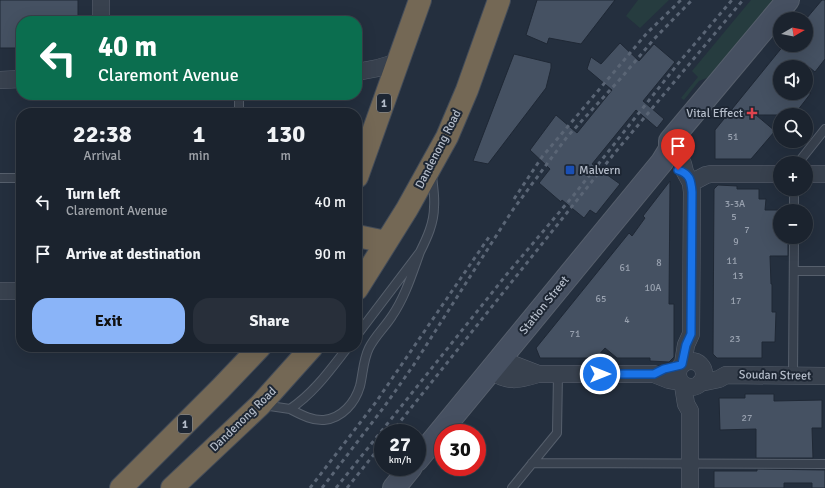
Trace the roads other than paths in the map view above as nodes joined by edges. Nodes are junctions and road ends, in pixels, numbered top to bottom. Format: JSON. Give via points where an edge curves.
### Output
{"nodes":[{"id":1,"x":101,"y":0,"type":"edge"},
{"id":2,"x":420,"y":0,"type":"edge"},
{"id":3,"x":499,"y":0,"type":"edge"},
{"id":4,"x":788,"y":0,"type":"edge"},
{"id":5,"x":804,"y":0,"type":"edge"},
{"id":6,"x":794,"y":12,"type":"edge"},
{"id":7,"x":101,"y":16,"type":"edge"},
{"id":8,"x":773,"y":37,"type":"edge"},
{"id":9,"x":398,"y":62,"type":"junction"},
{"id":10,"x":362,"y":71,"type":"edge"},
{"id":11,"x":16,"y":79,"type":"edge"},
{"id":12,"x":0,"y":80,"type":"edge"},
{"id":13,"x":825,"y":129,"type":"edge"},
{"id":14,"x":666,"y":155,"type":"junction"},
{"id":15,"x":804,"y":156,"type":"edge"},
{"id":16,"x":362,"y":164,"type":"edge"},
{"id":17,"x":431,"y":165,"type":"junction"},
{"id":18,"x":773,"y":174,"type":"edge"},
{"id":19,"x":813,"y":174,"type":"edge"},
{"id":20,"x":825,"y":174,"type":"edge"},
{"id":21,"x":0,"y":178,"type":"edge"},
{"id":22,"x":16,"y":178,"type":"edge"},
{"id":23,"x":688,"y":178,"type":"junction"},
{"id":24,"x":362,"y":237,"type":"edge"},
{"id":25,"x":386,"y":242,"type":"junction"},
{"id":26,"x":794,"y":244,"type":"edge"},
{"id":27,"x":420,"y":252,"type":"junction"},
{"id":28,"x":794,"y":271,"type":"junction"},
{"id":29,"x":825,"y":271,"type":"edge"},
{"id":30,"x":362,"y":281,"type":"edge"},
{"id":31,"x":0,"y":291,"type":"edge"},
{"id":32,"x":16,"y":291,"type":"edge"},
{"id":33,"x":362,"y":328,"type":"edge"},
{"id":34,"x":255,"y":352,"type":"edge"},
{"id":35,"x":308,"y":352,"type":"edge"},
{"id":36,"x":344,"y":352,"type":"edge"},
{"id":37,"x":496,"y":363,"type":"junction"},
{"id":38,"x":691,"y":364,"type":"junction"},
{"id":39,"x":558,"y":374,"type":"junction"},
{"id":40,"x":654,"y":374,"type":"junction"},
{"id":41,"x":726,"y":375,"type":"junction"},
{"id":42,"x":793,"y":376,"type":"junction"},
{"id":43,"x":825,"y":376,"type":"edge"},
{"id":44,"x":690,"y":384,"type":"junction"},
{"id":45,"x":260,"y":405,"type":"junction"},
{"id":46,"x":290,"y":409,"type":"junction"},
{"id":47,"x":426,"y":449,"type":"edge"},
{"id":48,"x":532,"y":463,"type":"junction"},
{"id":49,"x":690,"y":463,"type":"junction"},
{"id":50,"x":825,"y":464,"type":"edge"},
{"id":51,"x":404,"y":476,"type":"edge"},
{"id":52,"x":121,"y":488,"type":"edge"},
{"id":53,"x":172,"y":488,"type":"edge"},
{"id":54,"x":394,"y":488,"type":"edge"},
{"id":55,"x":512,"y":488,"type":"edge"},
{"id":56,"x":690,"y":488,"type":"edge"}],
"edges":[{"from":1,"to":7,"type":"street"},
{"from":2,"to":9,"type":"highway","number":"1"},
{"from":3,"to":17,"type":"highway","name":"Dandenong Road","via":[[458,114]]},
{"from":4,"to":14,"type":"street","name":"Station Street","via":[[670,141]]},
{"from":5,"to":6,"type":"street"},
{"from":8,"to":14,"type":"street","name":"Station Street","via":[[678,146]]},
{"from":9,"to":10,"type":"street"},
{"from":9,"to":16,"type":"highway","number":"1"},
{"from":11,"to":12,"type":"street"},
{"from":13,"to":15,"type":"lane"},
{"from":14,"to":23,"type":"street","via":[[679,156]]},
{"from":14,"to":37,"type":"street","name":"Station Street"},
{"from":17,"to":25,"type":"highway","name":"Dandenong Road"},
{"from":17,"to":27,"type":"lane","via":[[434,208]]},
{"from":18,"to":23,"type":"street","via":[[711,174]]},
{"from":19,"to":20,"type":"street"},
{"from":21,"to":22,"type":"lane"},
{"from":23,"to":38,"type":"street","via":[[692,192],[691,334],[686,345]]},
{"from":24,"to":25,"type":"highway"},
{"from":25,"to":30,"type":"highway","name":"Dandenong Road"},
{"from":26,"to":28,"type":"lane"},
{"from":27,"to":33,"type":"lane"},
{"from":27,"to":46,"type":"lane","via":[[393,316],[369,348],[357,395],[349,406],[341,414],[324,420],[302,415]]},
{"from":28,"to":29,"type":"lane"},
{"from":28,"to":42,"type":"lane"},
{"from":31,"to":32,"type":"street"},
{"from":34,"to":52,"type":"highway","number":"1"},
{"from":35,"to":45,"type":"highway","name":"Dandenong Road"},
{"from":36,"to":46,"type":"lane","via":[[310,394]]},
{"from":37,"to":39,"type":"street","name":"Soudan Street","via":[[512,364],[538,374]]},
{"from":37,"to":47,"type":"street","name":"Station Street"},
{"from":38,"to":40,"type":"street","name":"Soudan Street","via":[[664,369]]},
{"from":38,"to":41,"type":"street","name":"Soudan Street","via":[[720,370]]},
{"from":38,"to":44,"type":"street","via":[[678,374]]},
{"from":38,"to":44,"type":"street","via":[[704,374],[703,379]]},
{"from":39,"to":40,"type":"street","name":"Soudan Street"},
{"from":39,"to":48,"type":"lane","via":[[557,433]]},
{"from":40,"to":44,"type":"street","name":"Soudan Street"},
{"from":41,"to":42,"type":"street","name":"Soudan Street"},
{"from":41,"to":44,"type":"street","name":"Soudan Street","via":[[719,379]]},
{"from":42,"to":43,"type":"street","name":"Soudan Street"},
{"from":44,"to":49,"type":"street","via":[[694,405],[690,411]]},
{"from":45,"to":46,"type":"lane"},
{"from":45,"to":53,"type":"highway","name":"Dandenong Road"},
{"from":48,"to":49,"type":"lane"},
{"from":48,"to":55,"type":"lane"},
{"from":49,"to":50,"type":"lane"},
{"from":49,"to":56,"type":"street"},
{"from":51,"to":54,"type":"street"}]}
